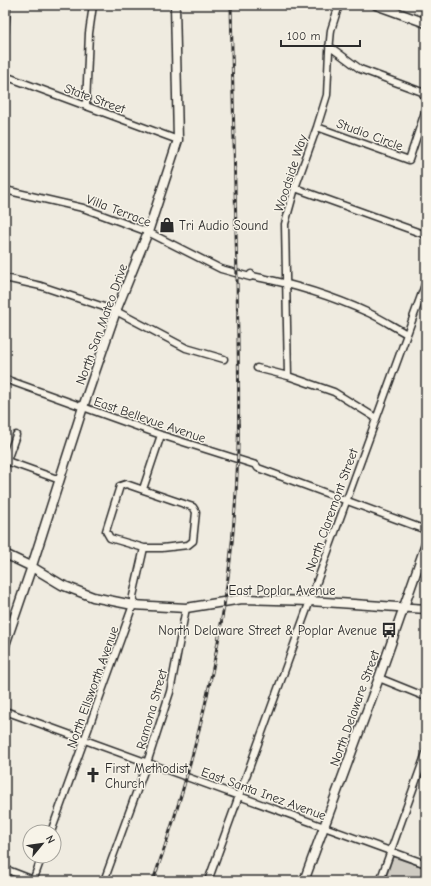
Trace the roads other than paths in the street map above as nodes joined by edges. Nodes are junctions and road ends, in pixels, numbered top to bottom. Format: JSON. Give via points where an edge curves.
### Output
{"nodes":[{"id":1,"x":7,"y":5,"type":"edge"},
{"id":2,"x":93,"y":5,"type":"edge"},
{"id":3,"x":176,"y":5,"type":"edge"},
{"id":4,"x":339,"y":5,"type":"edge"},
{"id":5,"x":376,"y":5,"type":"edge"},
{"id":6,"x":426,"y":22,"type":"edge"},
{"id":7,"x":5,"y":32,"type":"edge"},
{"id":8,"x":329,"y":46,"type":"junction"},
{"id":9,"x":5,"y":76,"type":"edge"},
{"id":10,"x":426,"y":100,"type":"edge"},
{"id":11,"x":86,"y":106,"type":"junction"},
{"id":12,"x":426,"y":109,"type":"edge"},
{"id":13,"x":317,"y":127,"type":"junction"},
{"id":14,"x":178,"y":140,"type":"junction"},
{"id":15,"x":295,"y":188,"type":"junction"},
{"id":16,"x":5,"y":190,"type":"edge"},
{"id":17,"x":148,"y":232,"type":"junction"},
{"id":18,"x":426,"y":235,"type":"edge"},
{"id":19,"x":5,"y":278,"type":"edge"},
{"id":20,"x":426,"y":282,"type":"edge"},
{"id":21,"x":286,"y":283,"type":"junction"},
{"id":22,"x":116,"y":311,"type":"junction"},
{"id":23,"x":407,"y":334,"type":"junction"},
{"id":24,"x":224,"y":359,"type":"dead end"},
{"id":25,"x":257,"y":368,"type":"dead end"},
{"id":26,"x":288,"y":376,"type":"junction"},
{"id":27,"x":5,"y":379,"type":"edge"},
{"id":28,"x":83,"y":407,"type":"junction"},
{"id":29,"x":376,"y":418,"type":"junction"},
{"id":30,"x":16,"y":435,"type":"dead end"},
{"id":31,"x":161,"y":435,"type":"junction"},
{"id":32,"x":6,"y":464,"type":"edge"},
{"id":33,"x":60,"y":480,"type":"junction"},
{"id":34,"x":143,"y":489,"type":"junction"},
{"id":35,"x":346,"y":502,"type":"junction"},
{"id":36,"x":426,"y":530,"type":"edge"},
{"id":37,"x":426,"y":544,"type":"edge"},
{"id":38,"x":144,"y":548,"type":"junction"},
{"id":39,"x":5,"y":554,"type":"edge"},
{"id":40,"x":32,"y":567,"type":"junction"},
{"id":41,"x":310,"y":600,"type":"junction"},
{"id":42,"x":133,"y":605,"type":"junction"},
{"id":43,"x":404,"y":607,"type":"junction"},
{"id":44,"x":186,"y":608,"type":"junction"},
{"id":45,"x":426,"y":609,"type":"edge"},
{"id":46,"x":5,"y":645,"type":"edge"},
{"id":47,"x":379,"y":678,"type":"junction"},
{"id":48,"x":426,"y":697,"type":"edge"},
{"id":49,"x":5,"y":711,"type":"edge"},
{"id":50,"x":84,"y":740,"type":"junction"},
{"id":51,"x":426,"y":753,"type":"edge"},
{"id":52,"x":147,"y":763,"type":"junction"},
{"id":53,"x":238,"y":796,"type":"junction"},
{"id":54,"x":54,"y":824,"type":"edge"},
{"id":55,"x":323,"y":827,"type":"junction"},
{"id":56,"x":390,"y":851,"type":"junction"},
{"id":57,"x":39,"y":864,"type":"edge"},
{"id":58,"x":426,"y":864,"type":"edge"},
{"id":59,"x":5,"y":870,"type":"edge"},
{"id":60,"x":34,"y":881,"type":"edge"},
{"id":61,"x":104,"y":881,"type":"edge"},
{"id":62,"x":208,"y":881,"type":"edge"},
{"id":63,"x":304,"y":881,"type":"edge"},
{"id":64,"x":380,"y":881,"type":"edge"}],
"edges":[{"from":1,"to":7,"type":"street"},
{"from":2,"to":11,"type":"street","via":[[89,33]]},
{"from":3,"to":14,"type":"main road","name":"North San Mateo Drive"},
{"from":4,"to":8,"type":"street","name":"Woodside Way"},
{"from":5,"to":6,"type":"main road"},
{"from":8,"to":10,"type":"street","via":[[360,69],[422,92]]},
{"from":8,"to":13,"type":"street","name":"Woodside Way","via":[[327,95]]},
{"from":9,"to":11,"type":"street","name":"State Street"},
{"from":11,"to":14,"type":"street","name":"State Street"},
{"from":12,"to":13,"type":"street","name":"Studio Circle","via":[[408,160]]},
{"from":13,"to":15,"type":"street","name":"Woodside Way"},
{"from":14,"to":17,"type":"main road","name":"North San Mateo Drive"},
{"from":15,"to":18,"type":"street"},
{"from":15,"to":21,"type":"street","name":"Woodside Way","via":[[286,224]]},
{"from":16,"to":17,"type":"street","name":"Villa Terrace","via":[[84,208]]},
{"from":17,"to":21,"type":"street","name":"Villa Terrace","via":[[220,268],[223,266],[252,276]]},
{"from":17,"to":22,"type":"main road","name":"North San Mateo Drive"},
{"from":19,"to":22,"type":"street","via":[[41,286]]},
{"from":20,"to":23,"type":"street","name":"North Claremont Street"},
{"from":21,"to":23,"type":"street","name":"Villa Terrace","via":[[370,314]]},
{"from":21,"to":26,"type":"street","name":"Woodside Way"},
{"from":22,"to":24,"type":"street","via":[[186,348]]},
{"from":22,"to":28,"type":"main road","name":"North San Mateo Drive"},
{"from":23,"to":29,"type":"street","name":"North Claremont Street"},
{"from":25,"to":26,"type":"street"},
{"from":26,"to":29,"type":"street","via":[[334,392]]},
{"from":27,"to":28,"type":"street","name":"East Bellevue Avenue"},
{"from":28,"to":31,"type":"street","name":"East Bellevue Avenue"},
{"from":28,"to":33,"type":"main road","name":"North San Mateo Drive"},
{"from":29,"to":35,"type":"street","name":"North Claremont Street"},
{"from":30,"to":32,"type":"street"},
{"from":31,"to":34,"type":"street"},
{"from":31,"to":35,"type":"street","name":"East Bellevue Avenue","via":[[256,465],[258,468]]},
{"from":32,"to":33,"type":"street"},
{"from":33,"to":40,"type":"main road","name":"North San Mateo Drive"},
{"from":34,"to":38,"type":"street","via":[[126,484],[120,486],[106,531],[110,538]]},
{"from":34,"to":38,"type":"street","via":[[193,507],[196,512],[192,541],[188,545]]},
{"from":35,"to":36,"type":"street","name":"East Bellevue Avenue"},
{"from":35,"to":41,"type":"street","name":"North Claremont Street"},
{"from":37,"to":43,"type":"main road","name":"North Delaware Street"},
{"from":38,"to":42,"type":"street","name":"North Ellsworth Avenue"},
{"from":39,"to":40,"type":"main road","name":"East Poplar Avenue"},
{"from":40,"to":42,"type":"main road","name":"East Poplar Avenue","via":[[62,585],[94,597]]},
{"from":40,"to":46,"type":"main road","name":"North San Mateo Drive"},
{"from":41,"to":43,"type":"main road","name":"East Poplar Avenue"},
{"from":41,"to":44,"type":"main road","name":"East Poplar Avenue","via":[[242,599]]},
{"from":41,"to":53,"type":"street","name":"North Claremont Street"},
{"from":42,"to":44,"type":"main road","name":"East Poplar Avenue"},
{"from":42,"to":50,"type":"street","name":"North Ellsworth Avenue"},
{"from":43,"to":45,"type":"main road","name":"East Poplar Avenue"},
{"from":43,"to":47,"type":"main road","name":"North Delaware Street"},
{"from":44,"to":52,"type":"street","name":"Ramona Street","via":[[170,692]]},
{"from":47,"to":48,"type":"street"},
{"from":47,"to":55,"type":"main road","name":"North Delaware Street"},
{"from":49,"to":50,"type":"street","name":"East Santa Inez Avenue"},
{"from":50,"to":52,"type":"street","name":"East Santa Inez Avenue"},
{"from":50,"to":54,"type":"street","name":"North Ellsworth Avenue"},
{"from":51,"to":56,"type":"street"},
{"from":52,"to":53,"type":"street","name":"East Santa Inez Avenue"},
{"from":52,"to":61,"type":"street","name":"Ramona Street"},
{"from":53,"to":55,"type":"street","name":"East Santa Inez Avenue"},
{"from":53,"to":62,"type":"street","name":"North Claremont Street"},
{"from":55,"to":56,"type":"street","name":"East Santa Inez Avenue"},
{"from":55,"to":63,"type":"main road","name":"North Delaware Street"},
{"from":56,"to":58,"type":"street","name":"East Santa Inez Avenue"},
{"from":56,"to":64,"type":"street"},
{"from":57,"to":60,"type":"street"},
{"from":59,"to":60,"type":"street"}]}
